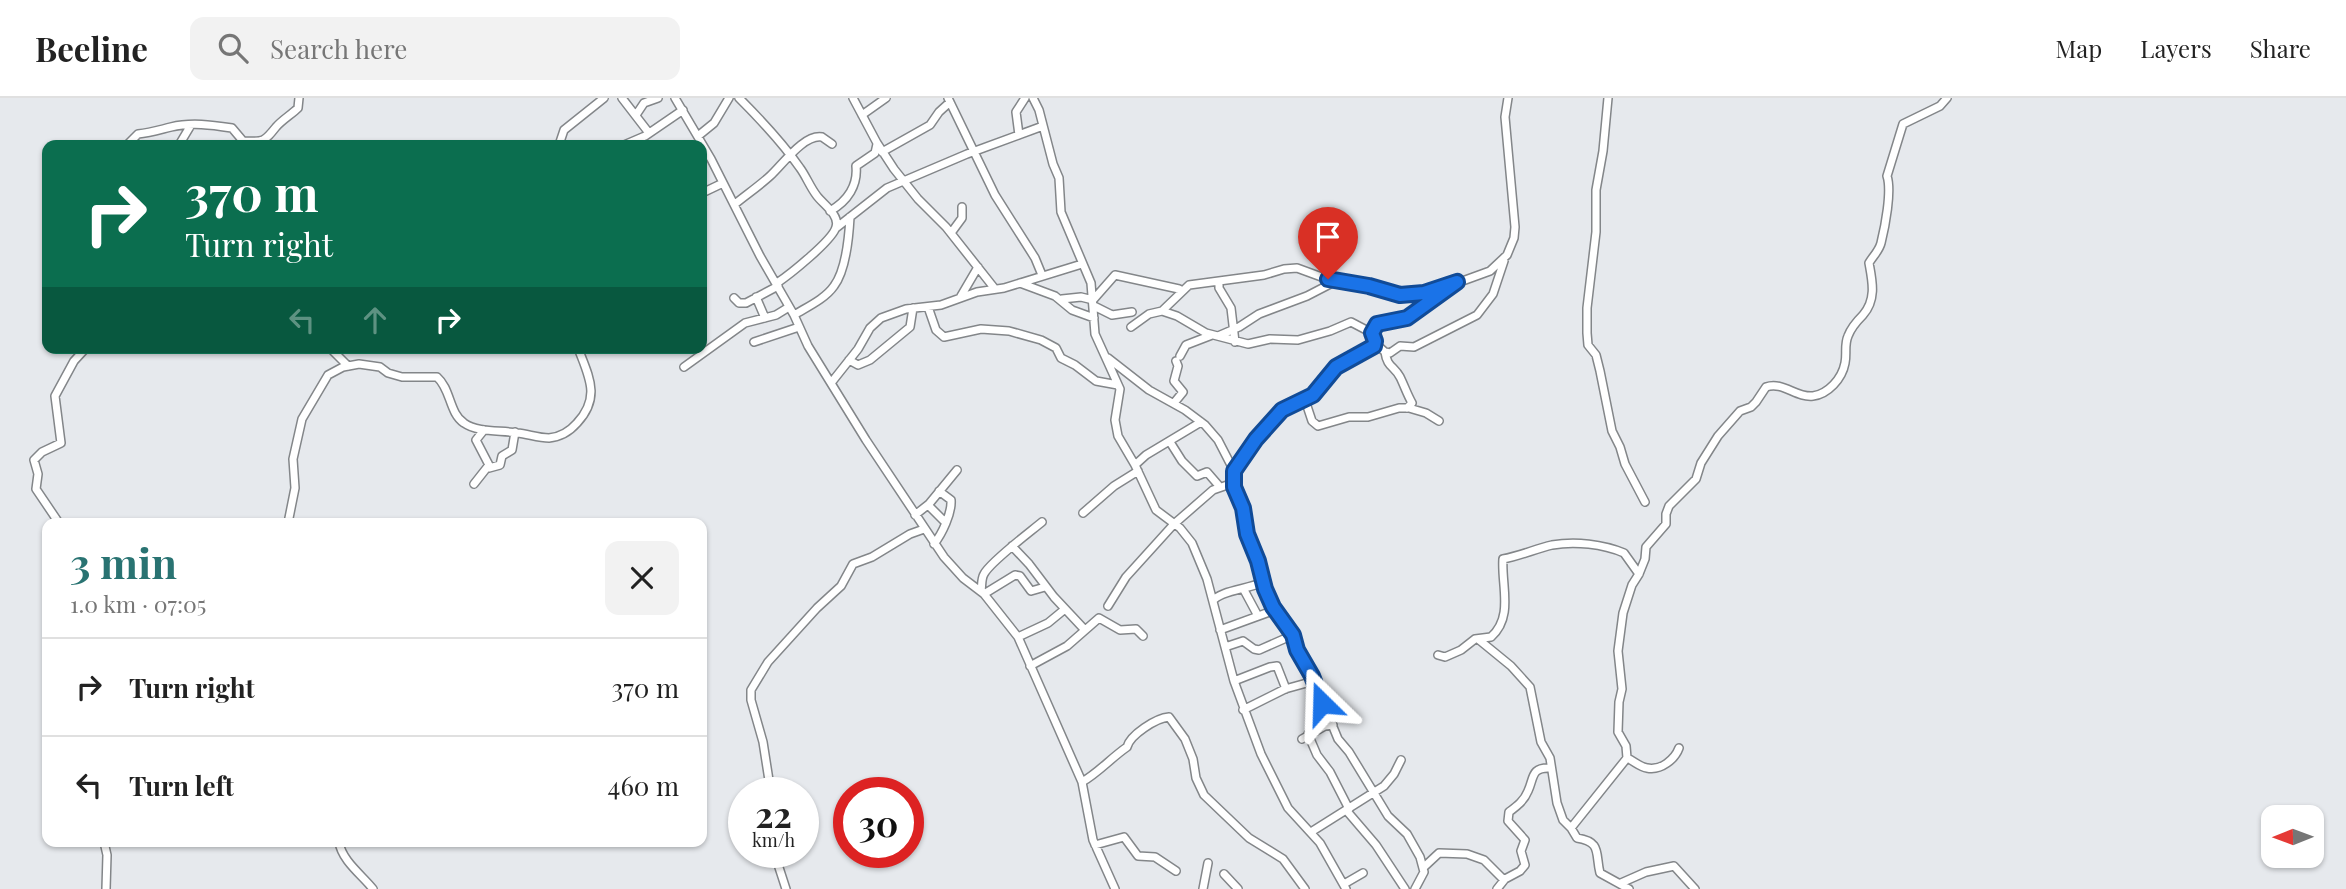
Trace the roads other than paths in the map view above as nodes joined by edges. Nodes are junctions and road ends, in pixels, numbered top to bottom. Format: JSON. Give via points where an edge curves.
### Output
{"nodes":[{"id":1,"x":299,"y":98,"type":"edge"},
{"id":2,"x":604,"y":98,"type":"edge"},
{"id":3,"x":622,"y":98,"type":"edge"},
{"id":4,"x":658,"y":98,"type":"edge"},
{"id":5,"x":675,"y":98,"type":"edge"},
{"id":6,"x":729,"y":98,"type":"edge"},
{"id":7,"x":739,"y":98,"type":"edge"},
{"id":8,"x":853,"y":98,"type":"edge"},
{"id":9,"x":886,"y":98,"type":"edge"},
{"id":10,"x":1025,"y":98,"type":"edge"},
{"id":11,"x":1033,"y":98,"type":"edge"},
{"id":12,"x":1508,"y":98,"type":"edge"},
{"id":13,"x":1608,"y":98,"type":"edge"},
{"id":14,"x":1947,"y":98,"type":"edge"},
{"id":15,"x":949,"y":100,"type":"edge"},
{"id":16,"x":683,"y":110,"type":"junction"},
{"id":17,"x":636,"y":115,"type":"junction"},
{"id":18,"x":862,"y":115,"type":"junction"},
{"id":19,"x":191,"y":125,"type":"junction"},
{"id":20,"x":1043,"y":126,"type":"junction"},
{"id":21,"x":648,"y":134,"type":"junction"},
{"id":22,"x":1019,"y":135,"type":"junction"},
{"id":23,"x":698,"y":136,"type":"junction"},
{"id":24,"x":132,"y":140,"type":"edge"},
{"id":25,"x":182,"y":140,"type":"edge"},
{"id":26,"x":242,"y":140,"type":"edge"},
{"id":27,"x":264,"y":140,"type":"edge"},
{"id":28,"x":561,"y":140,"type":"edge"},
{"id":29,"x":635,"y":140,"type":"edge"},
{"id":30,"x":650,"y":140,"type":"edge"},
{"id":31,"x":700,"y":140,"type":"edge"},
{"id":32,"x":877,"y":143,"type":"junction"},
{"id":33,"x":832,"y":144,"type":"dead end"},
{"id":34,"x":975,"y":151,"type":"junction"},
{"id":35,"x":882,"y":152,"type":"junction"},
{"id":36,"x":707,"y":153,"type":"edge"},
{"id":37,"x":789,"y":155,"type":"junction"},
{"id":38,"x":904,"y":181,"type":"junction"},
{"id":39,"x":723,"y":183,"type":"junction"},
{"id":40,"x":707,"y":191,"type":"edge"},
{"id":41,"x":735,"y":204,"type":"junction"},
{"id":42,"x":962,"y":207,"type":"dead end"},
{"id":43,"x":830,"y":211,"type":"junction"},
{"id":44,"x":850,"y":217,"type":"junction"},
{"id":45,"x":836,"y":228,"type":"junction"},
{"id":46,"x":951,"y":233,"type":"junction"},
{"id":47,"x":1504,"y":260,"type":"junction"},
{"id":48,"x":1082,"y":264,"type":"junction"},
{"id":49,"x":978,"y":267,"type":"junction"},
{"id":50,"x":1042,"y":275,"type":"junction"},
{"id":51,"x":1219,"y":281,"type":"junction"},
{"id":52,"x":1337,"y":281,"type":"junction"},
{"id":53,"x":1457,"y":282,"type":"junction"},
{"id":54,"x":1020,"y":283,"type":"junction"},
{"id":55,"x":1194,"y":284,"type":"junction"},
{"id":56,"x":777,"y":285,"type":"junction"},
{"id":57,"x":995,"y":289,"type":"junction"},
{"id":58,"x":1179,"y":289,"type":"junction"},
{"id":59,"x":960,"y":297,"type":"junction"},
{"id":60,"x":734,"y":298,"type":"dead end"},
{"id":61,"x":755,"y":298,"type":"junction"},
{"id":62,"x":1062,"y":299,"type":"junction"},
{"id":63,"x":1093,"y":303,"type":"junction"},
{"id":64,"x":1172,"y":303,"type":"junction"},
{"id":65,"x":789,"y":307,"type":"junction"},
{"id":66,"x":928,"y":307,"type":"junction"},
{"id":67,"x":913,"y":308,"type":"junction"},
{"id":68,"x":1161,"y":311,"type":"junction"},
{"id":69,"x":1132,"y":312,"type":"dead end"},
{"id":70,"x":794,"y":315,"type":"junction"},
{"id":71,"x":1094,"y":318,"type":"junction"},
{"id":72,"x":764,"y":319,"type":"junction"},
{"id":73,"x":799,"y":327,"type":"junction"},
{"id":74,"x":1131,"y":327,"type":"dead end"},
{"id":75,"x":1234,"y":329,"type":"junction"},
{"id":76,"x":1372,"y":333,"type":"junction"},
{"id":77,"x":1215,"y":335,"type":"junction"},
{"id":78,"x":771,"y":336,"type":"junction"},
{"id":79,"x":754,"y":342,"type":"dead end"},
{"id":80,"x":1235,"y":342,"type":"junction"},
{"id":81,"x":1375,"y":343,"type":"junction"},
{"id":82,"x":707,"y":350,"type":"edge"},
{"id":83,"x":1385,"y":352,"type":"junction"},
{"id":84,"x":80,"y":354,"type":"edge"},
{"id":85,"x":336,"y":354,"type":"edge"},
{"id":86,"x":580,"y":354,"type":"edge"},
{"id":87,"x":702,"y":354,"type":"edge"},
{"id":88,"x":1108,"y":358,"type":"junction"},
{"id":89,"x":849,"y":360,"type":"junction"},
{"id":90,"x":348,"y":366,"type":"junction"},
{"id":91,"x":684,"y":367,"type":"dead end"},
{"id":92,"x":831,"y":383,"type":"junction"},
{"id":93,"x":1118,"y":385,"type":"junction"},
{"id":94,"x":1306,"y":400,"type":"junction"},
{"id":95,"x":1174,"y":403,"type":"junction"},
{"id":96,"x":1407,"y":408,"type":"junction"},
{"id":97,"x":1439,"y":421,"type":"dead end"},
{"id":98,"x":1198,"y":422,"type":"junction"},
{"id":99,"x":484,"y":430,"type":"junction"},
{"id":100,"x":515,"y":432,"type":"junction"},
{"id":101,"x":1170,"y":442,"type":"junction"},
{"id":102,"x":489,"y":468,"type":"junction"},
{"id":103,"x":1137,"y":468,"type":"junction"},
{"id":104,"x":957,"y":470,"type":"dead end"},
{"id":105,"x":1234,"y":471,"type":"junction"},
{"id":106,"x":1233,"y":483,"type":"junction"},
{"id":107,"x":474,"y":484,"type":"dead end"},
{"id":108,"x":1220,"y":486,"type":"junction"},
{"id":109,"x":939,"y":491,"type":"junction"},
{"id":110,"x":1645,"y":502,"type":"dead end"},
{"id":111,"x":928,"y":505,"type":"junction"},
{"id":112,"x":1083,"y":513,"type":"dead end"},
{"id":113,"x":915,"y":515,"type":"junction"},
{"id":114,"x":56,"y":518,"type":"edge"},
{"id":115,"x":289,"y":518,"type":"edge"},
{"id":116,"x":945,"y":522,"type":"junction"},
{"id":117,"x":1042,"y":522,"type":"dead end"},
{"id":118,"x":1174,"y":524,"type":"junction"},
{"id":119,"x":924,"y":529,"type":"junction"},
{"id":120,"x":934,"y":544,"type":"junction"},
{"id":121,"x":1012,"y":546,"type":"junction"},
{"id":122,"x":1640,"y":574,"type":"junction"},
{"id":123,"x":1263,"y":582,"type":"junction"},
{"id":124,"x":1045,"y":587,"type":"junction"},
{"id":125,"x":1244,"y":590,"type":"junction"},
{"id":126,"x":983,"y":593,"type":"junction"},
{"id":127,"x":1213,"y":601,"type":"junction"},
{"id":128,"x":1108,"y":607,"type":"dead end"},
{"id":129,"x":1065,"y":609,"type":"junction"},
{"id":130,"x":1275,"y":610,"type":"junction"},
{"id":131,"x":1258,"y":617,"type":"junction"},
{"id":132,"x":1084,"y":629,"type":"junction"},
{"id":133,"x":1220,"y":630,"type":"junction"},
{"id":134,"x":1293,"y":635,"type":"junction"},
{"id":135,"x":1143,"y":636,"type":"dead end"},
{"id":136,"x":1018,"y":637,"type":"junction"},
{"id":137,"x":1478,"y":639,"type":"junction"},
{"id":138,"x":1224,"y":647,"type":"junction"},
{"id":139,"x":1438,"y":655,"type":"dead end"},
{"id":140,"x":1030,"y":666,"type":"junction"},
{"id":141,"x":1234,"y":681,"type":"junction"},
{"id":142,"x":1314,"y":681,"type":"junction"},
{"id":143,"x":1286,"y":689,"type":"junction"},
{"id":144,"x":1243,"y":710,"type":"junction"},
{"id":145,"x":1333,"y":725,"type":"junction"},
{"id":146,"x":1679,"y":748,"type":"dead end"},
{"id":147,"x":1627,"y":758,"type":"junction"},
{"id":148,"x":1401,"y":760,"type":"dead end"},
{"id":149,"x":1550,"y":768,"type":"junction"},
{"id":150,"x":768,"y":777,"type":"edge"},
{"id":151,"x":1082,"y":782,"type":"junction"},
{"id":152,"x":1374,"y":794,"type":"junction"},
{"id":153,"x":1348,"y":810,"type":"junction"},
{"id":154,"x":1571,"y":828,"type":"junction"},
{"id":155,"x":1311,"y":832,"type":"junction"},
{"id":156,"x":1095,"y":845,"type":"junction"},
{"id":157,"x":105,"y":847,"type":"edge"},
{"id":158,"x":340,"y":847,"type":"edge"},
{"id":159,"x":1208,"y":863,"type":"dead end"},
{"id":160,"x":1424,"y":867,"type":"junction"},
{"id":161,"x":779,"y":868,"type":"edge"},
{"id":162,"x":1176,"y":871,"type":"dead end"},
{"id":163,"x":1363,"y":873,"type":"dead end"},
{"id":164,"x":1224,"y":874,"type":"dead end"},
{"id":165,"x":1504,"y":880,"type":"junction"},
{"id":166,"x":1621,"y":883,"type":"junction"},
{"id":167,"x":1345,"y":887,"type":"edge"},
{"id":168,"x":106,"y":889,"type":"edge"},
{"id":169,"x":373,"y":889,"type":"edge"},
{"id":170,"x":786,"y":889,"type":"edge"},
{"id":171,"x":1115,"y":889,"type":"edge"},
{"id":172,"x":1203,"y":889,"type":"edge"},
{"id":173,"x":1238,"y":889,"type":"edge"},
{"id":174,"x":1305,"y":889,"type":"edge"},
{"id":175,"x":1405,"y":889,"type":"edge"},
{"id":176,"x":1415,"y":889,"type":"edge"},
{"id":177,"x":1496,"y":889,"type":"edge"},
{"id":178,"x":1629,"y":889,"type":"edge"},
{"id":179,"x":1695,"y":889,"type":"edge"}],
"edges":[{"from":1,"to":27,"type":"street","via":[[298,108]]},
{"from":2,"to":28,"type":"street","via":[[564,130]]},
{"from":3,"to":17,"type":"street"},
{"from":4,"to":17,"type":"street","via":[[644,103]]},
{"from":5,"to":16,"type":"street"},
{"from":6,"to":23,"type":"street","via":[[714,123]]},
{"from":7,"to":37,"type":"street"},
{"from":8,"to":18,"type":"street"},
{"from":9,"to":18,"type":"street"},
{"from":10,"to":22,"type":"street","via":[[1017,110]]},
{"from":11,"to":20,"type":"street"},
{"from":12,"to":47,"type":"street","via":[[1515,227]]},
{"from":13,"to":110,"type":"street","via":[[1596,190],[1588,345],[1596,355],[1612,431]]},
{"from":14,"to":122,"type":"street","via":[[1903,124],[1887,176],[1888,209],[1880,247],[1869,263],[1871,296],[1848,336],[1837,383],[1814,396],[1772,385],[1751,407],[1740,411],[1713,444],[1696,478],[1667,510],[1666,524],[1646,547]]},
{"from":15,"to":34,"type":"street"},
{"from":15,"to":35,"type":"street","via":[[930,125]]},
{"from":16,"to":21,"type":"street"},
{"from":16,"to":23,"type":"street"},
{"from":17,"to":21,"type":"street"},
{"from":18,"to":32,"type":"street"},
{"from":19,"to":24,"type":"street","via":[[138,134]]},
{"from":19,"to":25,"type":"street"},
{"from":19,"to":26,"type":"street","via":[[231,128]]},
{"from":20,"to":22,"type":"street"},
{"from":20,"to":48,"type":"street","via":[[1059,178],[1061,212]]},
{"from":21,"to":29,"type":"street"},
{"from":21,"to":30,"type":"street"},
{"from":22,"to":34,"type":"street"},
{"from":23,"to":31,"type":"street"},
{"from":32,"to":35,"type":"street"},
{"from":32,"to":43,"type":"street","via":[[875,153],[856,166],[853,189]]},
{"from":33,"to":37,"type":"street","via":[[815,136]]},
{"from":34,"to":38,"type":"street"},
{"from":34,"to":50,"type":"street"},
{"from":35,"to":38,"type":"street"},
{"from":36,"to":39,"type":"street"},
{"from":37,"to":41,"type":"street"},
{"from":37,"to":43,"type":"street"},
{"from":38,"to":44,"type":"street","via":[[878,194]]},
{"from":38,"to":46,"type":"street"},
{"from":39,"to":40,"type":"street"},
{"from":39,"to":41,"type":"street"},
{"from":41,"to":56,"type":"street"},
{"from":42,"to":46,"type":"street","via":[[962,218]]},
{"from":43,"to":45,"type":"street"},
{"from":44,"to":45,"type":"street"},
{"from":44,"to":70,"type":"street","via":[[846,250],[834,286]]},
{"from":45,"to":56,"type":"street"},
{"from":46,"to":49,"type":"street"},
{"from":47,"to":53,"type":"street","via":[[1490,271]]},
{"from":47,"to":83,"type":"street","via":[[1493,294],[1477,315],[1415,346]]},
{"from":48,"to":50,"type":"street"},
{"from":48,"to":63,"type":"street","via":[[1091,283]]},
{"from":49,"to":57,"type":"street"},
{"from":49,"to":59,"type":"street"},
{"from":50,"to":54,"type":"street"},
{"from":51,"to":52,"type":"street","via":[[1291,268]]},
{"from":51,"to":55,"type":"street"},
{"from":51,"to":75,"type":"street"},
{"from":52,"to":53,"type":"street","via":[[1400,295]]},
{"from":52,"to":75,"type":"street"},
{"from":53,"to":76,"type":"street","via":[[1407,318],[1377,324]]},
{"from":54,"to":57,"type":"street"},
{"from":54,"to":62,"type":"street"},
{"from":55,"to":58,"type":"street"},
{"from":55,"to":64,"type":"street"},
{"from":56,"to":61,"type":"street"},
{"from":56,"to":65,"type":"street"},
{"from":57,"to":59,"type":"street"},
{"from":58,"to":63,"type":"street","via":[[1115,275]]},
{"from":58,"to":64,"type":"street"},
{"from":59,"to":66,"type":"street"},
{"from":60,"to":61,"type":"street","via":[[743,303]]},
{"from":61,"to":72,"type":"street"},
{"from":62,"to":63,"type":"street","via":[[1081,297]]},
{"from":62,"to":71,"type":"street","via":[[1072,310]]},
{"from":63,"to":69,"type":"street","via":[[1114,315]]},
{"from":63,"to":71,"type":"street"},
{"from":64,"to":68,"type":"street"},
{"from":65,"to":70,"type":"street"},
{"from":65,"to":72,"type":"street"},
{"from":66,"to":67,"type":"street"},
{"from":66,"to":93,"type":"street","via":[[936,330],[944,337],[981,329],[1009,331],[1056,348],[1061,358],[1096,381]]},
{"from":67,"to":89,"type":"street","via":[[875,322]]},
{"from":67,"to":89,"type":"street","via":[[910,327],[870,360],[858,366]]},
{"from":68,"to":74,"type":"street"},
{"from":68,"to":77,"type":"street"},
{"from":70,"to":73,"type":"street"},
{"from":71,"to":88,"type":"street","via":[[1095,334]]},
{"from":72,"to":78,"type":"street"},
{"from":72,"to":82,"type":"street","via":[[745,323]]},
{"from":73,"to":78,"type":"street"},
{"from":73,"to":92,"type":"street"},
{"from":75,"to":77,"type":"street"},
{"from":75,"to":80,"type":"street"},
{"from":76,"to":80,"type":"street","via":[[1351,322],[1298,340]]},
{"from":76,"to":81,"type":"street"},
{"from":77,"to":80,"type":"street"},
{"from":77,"to":95,"type":"street","via":[[1186,345],[1178,358],[1174,382],[1182,393]]},
{"from":78,"to":79,"type":"street"},
{"from":81,"to":83,"type":"street"},
{"from":81,"to":94,"type":"street","via":[[1336,367]]},
{"from":83,"to":96,"type":"street","via":[[1412,403]]},
{"from":84,"to":114,"type":"street","via":[[55,396],[61,443],[34,460],[38,493]]},
{"from":85,"to":90,"type":"street"},
{"from":86,"to":100,"type":"street","via":[[592,392],[587,412],[572,429],[556,437]]},
{"from":87,"to":91,"type":"street"},
{"from":88,"to":93,"type":"street"},
{"from":88,"to":95,"type":"street"},
{"from":89,"to":92,"type":"street"},
{"from":90,"to":99,"type":"street","via":[[377,366],[402,377],[439,378],[458,418]]},
{"from":90,"to":115,"type":"street","via":[[328,375],[303,415],[293,459],[295,488]]},
{"from":92,"to":113,"type":"street"},
{"from":93,"to":103,"type":"street","via":[[1116,426]]},
{"from":94,"to":96,"type":"street","via":[[1318,426]]},
{"from":94,"to":105,"type":"street","via":[[1282,410]]},
{"from":95,"to":98,"type":"street"},
{"from":96,"to":97,"type":"street"},
{"from":98,"to":101,"type":"street"},
{"from":98,"to":105,"type":"street","via":[[1218,440]]},
{"from":99,"to":100,"type":"street"},
{"from":99,"to":102,"type":"street","via":[[476,440]]},
{"from":100,"to":102,"type":"street","via":[[512,450],[502,456],[500,465]]},
{"from":101,"to":103,"type":"street","via":[[1146,455]]},
{"from":101,"to":108,"type":"street","via":[[1191,472],[1197,476],[1208,472]]},
{"from":102,"to":107,"type":"street"},
{"from":103,"to":112,"type":"street"},
{"from":103,"to":118,"type":"street","via":[[1156,510]]},
{"from":104,"to":109,"type":"street"},
{"from":105,"to":106,"type":"street"},
{"from":106,"to":108,"type":"street"},
{"from":106,"to":123,"type":"street"},
{"from":108,"to":118,"type":"street"},
{"from":109,"to":111,"type":"street"},
{"from":109,"to":116,"type":"street","via":[[952,502]]},
{"from":111,"to":113,"type":"street"},
{"from":111,"to":116,"type":"street"},
{"from":113,"to":119,"type":"street"},
{"from":116,"to":120,"type":"street"},
{"from":117,"to":121,"type":"street"},
{"from":118,"to":127,"type":"street","via":[[1192,542]]},
{"from":118,"to":128,"type":"street","via":[[1126,577]]},
{"from":119,"to":120,"type":"street"},
{"from":119,"to":150,"type":"street","via":[[853,564],[841,586],[803,622],[756,679],[751,700]]},
{"from":120,"to":126,"type":"street","via":[[954,569]]},
{"from":121,"to":124,"type":"street"},
{"from":121,"to":126,"type":"street","via":[[984,574]]},
{"from":122,"to":137,"type":"street","via":[[1624,553],[1594,545],[1550,546],[1503,559],[1503,621],[1493,636]]},
{"from":122,"to":147,"type":"street","via":[[1623,613],[1618,651],[1622,689],[1618,732]]},
{"from":123,"to":125,"type":"street"},
{"from":123,"to":130,"type":"street"},
{"from":124,"to":126,"type":"street","via":[[1031,591],[1015,575]]},
{"from":124,"to":129,"type":"street"},
{"from":125,"to":127,"type":"street","via":[[1216,595]]},
{"from":125,"to":131,"type":"street"},
{"from":126,"to":136,"type":"street"},
{"from":127,"to":133,"type":"street"},
{"from":129,"to":132,"type":"street"},
{"from":129,"to":136,"type":"street"},
{"from":130,"to":131,"type":"street"},
{"from":130,"to":134,"type":"street"},
{"from":131,"to":133,"type":"street"},
{"from":132,"to":135,"type":"street","via":[[1101,618],[1116,629],[1136,629]]},
{"from":132,"to":140,"type":"street","via":[[1066,646]]},
{"from":133,"to":138,"type":"street"},
{"from":134,"to":138,"type":"street","via":[[1259,650],[1243,641]]},
{"from":134,"to":142,"type":"street"},
{"from":136,"to":140,"type":"street"},
{"from":137,"to":139,"type":"street","via":[[1445,657]]},
{"from":137,"to":149,"type":"street","via":[[1530,687]]},
{"from":138,"to":141,"type":"street"},
{"from":140,"to":151,"type":"street"},
{"from":141,"to":143,"type":"street","via":[[1277,666]]},
{"from":141,"to":144,"type":"street"},
{"from":142,"to":143,"type":"street"},
{"from":142,"to":145,"type":"street"},
{"from":143,"to":144,"type":"street"},
{"from":144,"to":155,"type":"street","via":[[1285,804]]},
{"from":145,"to":152,"type":"street"},
{"from":145,"to":153,"type":"street","via":[[1305,736],[1331,772]]},
{"from":146,"to":147,"type":"street","via":[[1675,757],[1654,768]]},
{"from":147,"to":154,"type":"street"},
{"from":148,"to":152,"type":"street","via":[[1390,780]]},
{"from":149,"to":154,"type":"street","via":[[1557,803]]},
{"from":149,"to":165,"type":"street","via":[[1540,768],[1532,776],[1528,792],[1509,812],[1508,821],[1525,840],[1521,851],[1525,865]]},
{"from":151,"to":156,"type":"street"},
{"from":151,"to":174,"type":"street","via":[[1128,747],[1133,737],[1169,717],[1185,739],[1205,796],[1249,838],[1283,859]]},
{"from":152,"to":153,"type":"street"},
{"from":152,"to":160,"type":"street","via":[[1407,834]]},
{"from":153,"to":155,"type":"street"},
{"from":153,"to":175,"type":"street"},
{"from":154,"to":166,"type":"street","via":[[1577,838],[1588,839],[1597,850],[1600,873]]},
{"from":155,"to":167,"type":"street"},
{"from":156,"to":162,"type":"street","via":[[1124,837],[1138,856],[1155,857]]},
{"from":156,"to":171,"type":"street"},
{"from":157,"to":168,"type":"street"},
{"from":158,"to":169,"type":"street"},
{"from":159,"to":172,"type":"street"},
{"from":160,"to":165,"type":"street","via":[[1439,853],[1467,854],[1484,860]]},
{"from":160,"to":176,"type":"street"},
{"from":161,"to":170,"type":"street"},
{"from":163,"to":167,"type":"street"},
{"from":164,"to":173,"type":"street"},
{"from":165,"to":177,"type":"street"},
{"from":166,"to":178,"type":"street"},
{"from":166,"to":179,"type":"street","via":[[1674,866]]}]}
